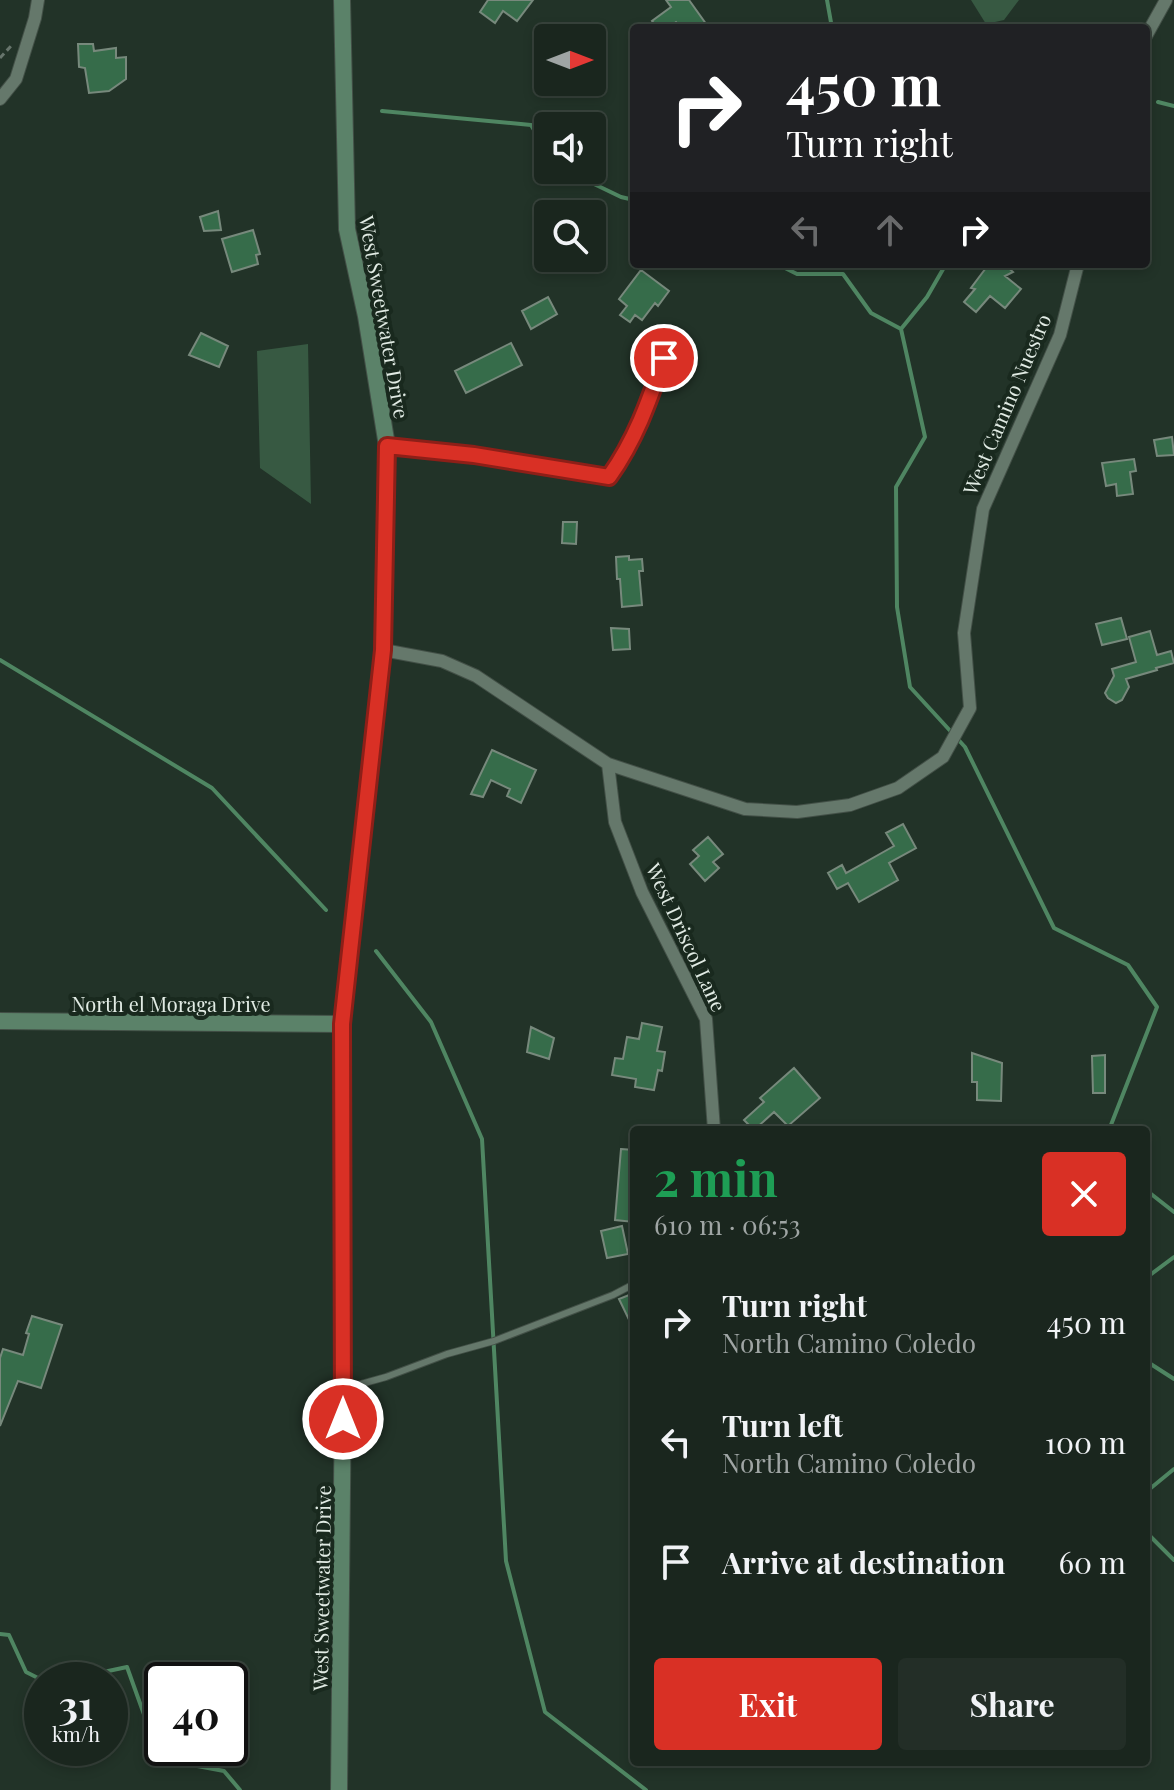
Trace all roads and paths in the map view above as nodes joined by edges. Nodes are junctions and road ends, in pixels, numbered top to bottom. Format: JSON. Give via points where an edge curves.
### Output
{"nodes":[{"id":1,"x":38,"y":0,"type":"edge"},
{"id":2,"x":342,"y":0,"type":"edge"},
{"id":3,"x":1166,"y":0,"type":"edge"},
{"id":4,"x":1150,"y":29,"type":"edge"},
{"id":5,"x":13,"y":39,"type":"dead end"},
{"id":6,"x":0,"y":58,"type":"edge"},
{"id":7,"x":0,"y":99,"type":"edge"},
{"id":8,"x":1077,"y":268,"type":"edge"},
{"id":9,"x":664,"y":358,"type":"dead end"},
{"id":10,"x":387,"y":446,"type":"junction"},
{"id":11,"x":383,"y":650,"type":"junction"},
{"id":12,"x":608,"y":764,"type":"junction"},
{"id":13,"x":0,"y":1021,"type":"edge"},
{"id":14,"x":342,"y":1024,"type":"junction"},
{"id":15,"x":714,"y":1126,"type":"edge"},
{"id":16,"x":630,"y":1286,"type":"edge"},
{"id":17,"x":343,"y":1389,"type":"junction"},
{"id":18,"x":339,"y":1790,"type":"edge"}],
"edges":[{"from":1,"to":7,"type":"street","via":[[16,79]]},
{"from":2,"to":10,"type":"street","name":"West Sweetwater Drive","via":[[347,229]]},
{"from":3,"to":4,"type":"street"},
{"from":5,"to":6,"type":"path"},
{"from":8,"to":12,"type":"street","name":"West Camino Nuestro","via":[[1060,335],[983,509],[964,633],[970,708],[943,757],[898,788],[850,805],[797,812],[745,809]]},
{"from":9,"to":10,"type":"street","via":[[644,416],[609,477]]},
{"from":10,"to":11,"type":"street","name":"West Sweetwater Drive"},
{"from":11,"to":12,"type":"street","name":"West Camino Nuestro","via":[[442,661],[476,676]]},
{"from":11,"to":14,"type":"street","name":"West Sweetwater Drive"},
{"from":12,"to":15,"type":"street","name":"West Driscol Lane","via":[[620,836],[706,1019]]},
{"from":13,"to":14,"type":"street","name":"North el Moraga Drive"},
{"from":14,"to":17,"type":"street","name":"West Sweetwater Drive"},
{"from":16,"to":17,"type":"lane","via":[[494,1341]]},
{"from":17,"to":18,"type":"street","name":"West Sweetwater Drive"}]}
